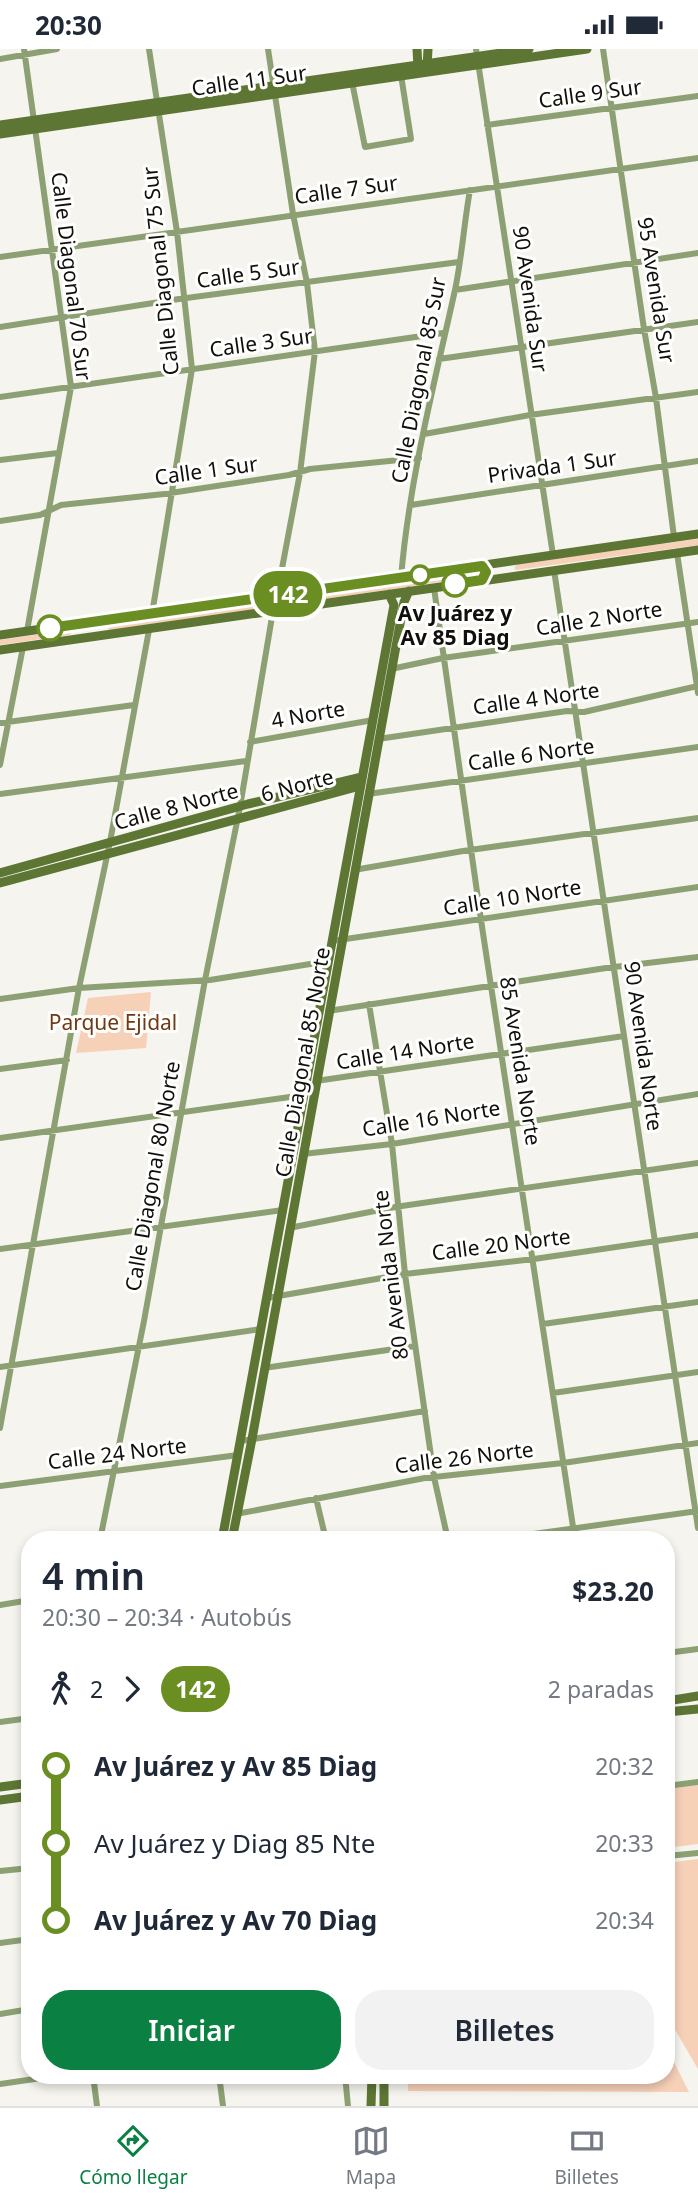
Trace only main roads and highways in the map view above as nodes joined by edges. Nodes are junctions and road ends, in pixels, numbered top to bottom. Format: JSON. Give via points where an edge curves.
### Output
{"nodes":[{"id":1,"x":417,"y":49,"type":"edge"},
{"id":2,"x":428,"y":49,"type":"edge"},
{"id":3,"x":529,"y":49,"type":"edge"},
{"id":4,"x":586,"y":49,"type":"edge"},
{"id":5,"x":478,"y":57,"type":"edge"},
{"id":6,"x":422,"y":68,"type":"junction"},
{"id":7,"x":275,"y":90,"type":"junction"},
{"id":8,"x":36,"y":124,"type":"junction"},
{"id":9,"x":0,"y":125,"type":"edge"},
{"id":10,"x":0,"y":134,"type":"edge"},
{"id":11,"x":698,"y":534,"type":"edge"},
{"id":12,"x":698,"y":550,"type":"edge"},
{"id":13,"x":517,"y":561,"type":"junction"},
{"id":14,"x":482,"y":566,"type":"junction"},
{"id":15,"x":518,"y":574,"type":"junction"},
{"id":16,"x":482,"y":580,"type":"junction"},
{"id":17,"x":317,"y":590,"type":"junction"},
{"id":18,"x":409,"y":591,"type":"junction"},
{"id":19,"x":290,"y":593,"type":"junction"},
{"id":20,"x":389,"y":594,"type":"junction"},
{"id":21,"x":316,"y":605,"type":"junction"},
{"id":22,"x":288,"y":609,"type":"junction"},
{"id":23,"x":107,"y":621,"type":"junction"},
{"id":24,"x":70,"y":626,"type":"junction"},
{"id":25,"x":0,"y":635,"type":"edge"},
{"id":26,"x":107,"y":635,"type":"junction"},
{"id":27,"x":71,"y":640,"type":"junction"},
{"id":28,"x":0,"y":650,"type":"edge"},
{"id":29,"x":387,"y":670,"type":"junction"},
{"id":30,"x":361,"y":781,"type":"junction"},
{"id":31,"x":350,"y":871,"type":"junction"},
{"id":32,"x":0,"y":873,"type":"edge"},
{"id":33,"x":0,"y":883,"type":"edge"},
{"id":34,"x":337,"y":940,"type":"junction"},
{"id":35,"x":324,"y":1012,"type":"junction"},
{"id":36,"x":299,"y":1154,"type":"junction"},
{"id":37,"x":272,"y":1298,"type":"junction"},
{"id":38,"x":224,"y":1531,"type":"edge"},
{"id":39,"x":233,"y":1531,"type":"edge"},
{"id":40,"x":698,"y":1696,"type":"edge"},
{"id":41,"x":675,"y":1699,"type":"edge"},
{"id":42,"x":698,"y":1709,"type":"edge"},
{"id":43,"x":675,"y":1711,"type":"edge"},
{"id":44,"x":21,"y":1784,"type":"edge"},
{"id":45,"x":0,"y":1787,"type":"edge"},
{"id":46,"x":21,"y":1797,"type":"edge"},
{"id":47,"x":0,"y":1800,"type":"edge"},
{"id":48,"x":371,"y":2084,"type":"edge"},
{"id":49,"x":384,"y":2084,"type":"edge"},
{"id":50,"x":369,"y":2106,"type":"edge"},
{"id":51,"x":384,"y":2106,"type":"edge"}],
"edges":[{"from":1,"to":6,"type":"main road"},
{"from":2,"to":6,"type":"main road"},
{"from":3,"to":5,"type":"main road","name":"Calle 11 Sur"},
{"from":4,"to":5,"type":"main road","name":"Calle 11 Sur"},
{"from":5,"to":6,"type":"main road","name":"Calle 11 Sur"},
{"from":6,"to":7,"type":"main road","name":"Calle 11 Sur"},
{"from":6,"to":7,"type":"main road","name":"Calle 11 Sur","via":[[401,75]]},
{"from":7,"to":8,"type":"main road","name":"Calle 11 Sur"},
{"from":8,"to":9,"type":"main road","name":"Calle 11 Sur"},
{"from":8,"to":10,"type":"main road","name":"Calle 11 Sur"},
{"from":11,"to":13,"type":"main road"},
{"from":12,"to":15,"type":"main road"},
{"from":13,"to":14,"type":"main road"},
{"from":13,"to":15,"type":"main road","via":[[511,567]]},
{"from":14,"to":16,"type":"main road","via":[[487,574]]},
{"from":14,"to":17,"type":"main road"},
{"from":15,"to":16,"type":"main road"},
{"from":16,"to":18,"type":"main road"},
{"from":17,"to":19,"type":"main road"},
{"from":17,"to":21,"type":"main road","via":[[313,597]]},
{"from":18,"to":20,"type":"main road"},
{"from":18,"to":29,"type":"main road","name":"Calle Diagonal 85 Norte"},
{"from":19,"to":22,"type":"main road","via":[[296,602]]},
{"from":19,"to":23,"type":"main road"},
{"from":20,"to":21,"type":"main road"},
{"from":20,"to":29,"type":"main road","name":"Calle Diagonal 85 Norte","via":[[394,605]]},
{"from":21,"to":22,"type":"main road"},
{"from":22,"to":26,"type":"main road"},
{"from":23,"to":24,"type":"main road"},
{"from":23,"to":26,"type":"main road","via":[[102,628]]},
{"from":24,"to":25,"type":"main road"},
{"from":24,"to":27,"type":"main road","via":[[75,633]]},
{"from":26,"to":27,"type":"main road"},
{"from":27,"to":28,"type":"main road"},
{"from":29,"to":30,"type":"main road","name":"Calle Diagonal 85 Norte"},
{"from":29,"to":31,"type":"main road","name":"Calle Diagonal 85 Norte","via":[[379,739]]},
{"from":30,"to":31,"type":"main road","name":"Calle Diagonal 85 Norte"},
{"from":30,"to":32,"type":"main road","name":"Calle 8 Norte","via":[[240,807]]},
{"from":30,"to":33,"type":"main road","name":"6 Norte"},
{"from":31,"to":34,"type":"main road","name":"Calle Diagonal 85 Norte"},
{"from":34,"to":35,"type":"main road","name":"Calle Diagonal 85 Norte"},
{"from":34,"to":35,"type":"main road","name":"Calle Diagonal 85 Norte","via":[[329,961]]},
{"from":35,"to":36,"type":"main road","name":"Calle Diagonal 85 Norte","via":[[316,1081]]},
{"from":35,"to":36,"type":"main road","name":"Calle Diagonal 85 Norte","via":[[304,1095]]},
{"from":36,"to":37,"type":"main road","name":"Calle Diagonal 85 Norte","via":[[290,1228]]},
{"from":36,"to":37,"type":"main road","name":"Calle Diagonal 85 Norte","via":[[283,1210]]},
{"from":37,"to":38,"type":"main road","name":"Calle Diagonal 85 Norte","via":[[261,1329]]},
{"from":37,"to":39,"type":"main road","name":"Calle Diagonal 85 Norte","via":[[264,1368]]},
{"from":40,"to":41,"type":"main road"},
{"from":42,"to":43,"type":"main road"},
{"from":44,"to":45,"type":"main road"},
{"from":46,"to":47,"type":"main road"},
{"from":48,"to":50,"type":"main road"},
{"from":49,"to":51,"type":"main road"}]}
